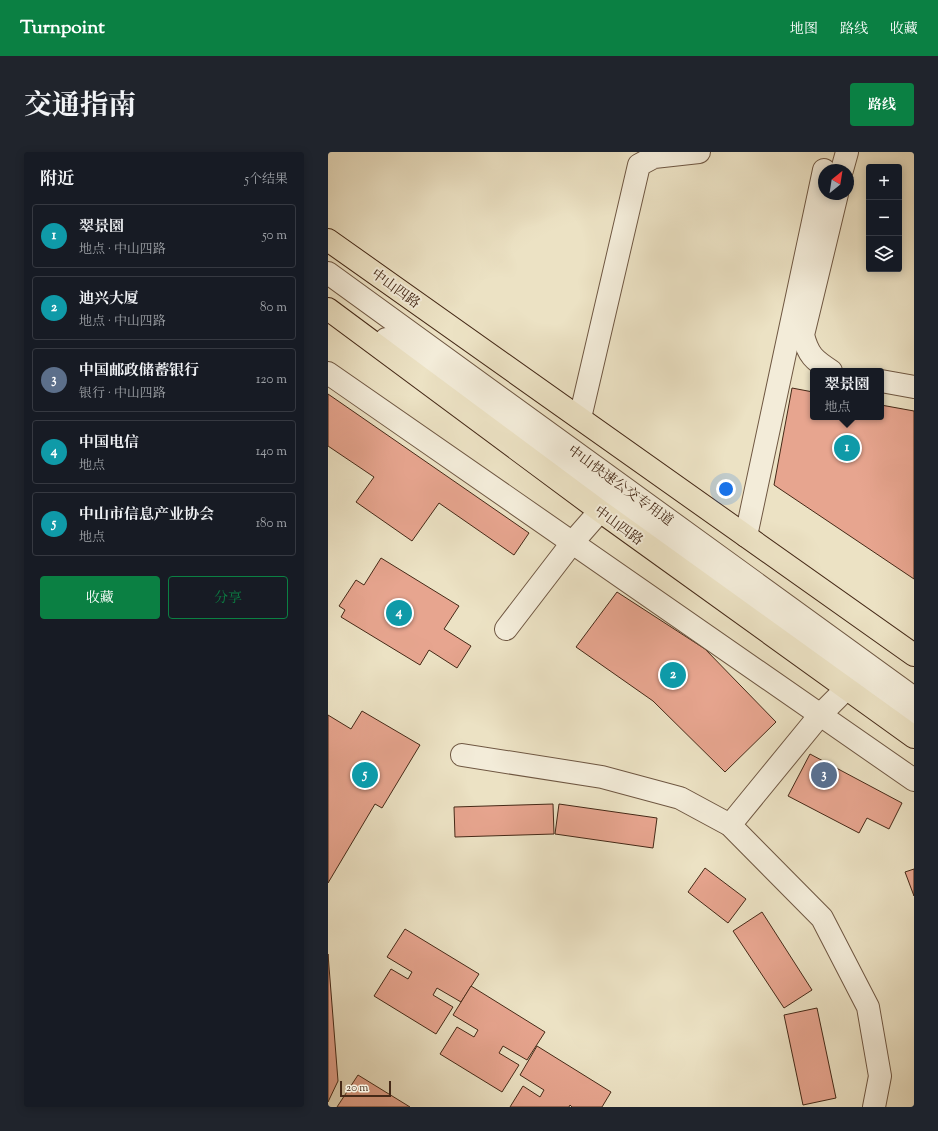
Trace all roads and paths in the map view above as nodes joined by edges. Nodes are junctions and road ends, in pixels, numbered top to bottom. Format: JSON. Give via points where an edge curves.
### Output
{"nodes":[{"id":1,"x":699,"y":152,"type":"edge"},
{"id":2,"x":828,"y":152,"type":"edge"},
{"id":3,"x":847,"y":152,"type":"edge"},
{"id":4,"x":825,"y":164,"type":"edge"},
{"id":5,"x":844,"y":164,"type":"edge"},
{"id":6,"x":818,"y":198,"type":"edge"},
{"id":7,"x":836,"y":200,"type":"edge"},
{"id":8,"x":328,"y":240,"type":"edge"},
{"id":9,"x":328,"y":273,"type":"edge"},
{"id":10,"x":328,"y":297,"type":"edge"},
{"id":11,"x":328,"y":309,"type":"edge"},
{"id":12,"x":826,"y":368,"type":"edge"},
{"id":13,"x":328,"y":373,"type":"edge"},
{"id":14,"x":884,"y":382,"type":"edge"},
{"id":15,"x":914,"y":387,"type":"edge"},
{"id":16,"x":580,"y":418,"type":"junction"},
{"id":17,"x":600,"y":511,"type":"junction"},
{"id":18,"x":746,"y":536,"type":"junction"},
{"id":19,"x":572,"y":543,"type":"junction"},
{"id":20,"x":506,"y":629,"type":"dead end"},
{"id":21,"x":914,"y":655,"type":"edge"},
{"id":22,"x":846,"y":689,"type":"junction"},
{"id":23,"x":914,"y":698,"type":"edge"},
{"id":24,"x":820,"y":715,"type":"junction"},
{"id":25,"x":914,"y":721,"type":"edge"},
{"id":26,"x":914,"y":737,"type":"edge"},
{"id":27,"x":462,"y":755,"type":"dead end"},
{"id":28,"x":914,"y":780,"type":"edge"},
{"id":29,"x":730,"y":825,"type":"junction"},
{"id":30,"x":874,"y":1107,"type":"edge"}],
"edges":[{"from":1,"to":16,"type":"street","via":[[654,157],[638,165]]},
{"from":2,"to":4,"type":"street"},
{"from":3,"to":5,"type":"street"},
{"from":6,"to":18,"type":"street"},
{"from":7,"to":12,"type":"street","via":[[803,335],[806,349],[815,361]]},
{"from":8,"to":16,"type":"main road","name":"中山四路"},
{"from":9,"to":23,"type":"street","name":"中山快速公交专用道"},
{"from":10,"to":25,"type":"street","name":"中山快速公交专用道"},
{"from":11,"to":17,"type":"main road","name":"中山四路"},
{"from":13,"to":19,"type":"street"},
{"from":14,"to":15,"type":"street"},
{"from":16,"to":18,"type":"main road","name":"中山四路"},
{"from":17,"to":19,"type":"street"},
{"from":17,"to":22,"type":"main road","name":"中山四路"},
{"from":18,"to":21,"type":"main road","name":"中山四路"},
{"from":19,"to":20,"type":"street"},
{"from":19,"to":24,"type":"street"},
{"from":22,"to":24,"type":"street"},
{"from":22,"to":26,"type":"main road","name":"中山四路"},
{"from":24,"to":28,"type":"street"},
{"from":24,"to":29,"type":"street"},
{"from":27,"to":29,"type":"street","via":[[602,777],[680,798]]},
{"from":29,"to":30,"type":"street","via":[[822,918],[868,1007],[880,1076]]}]}
